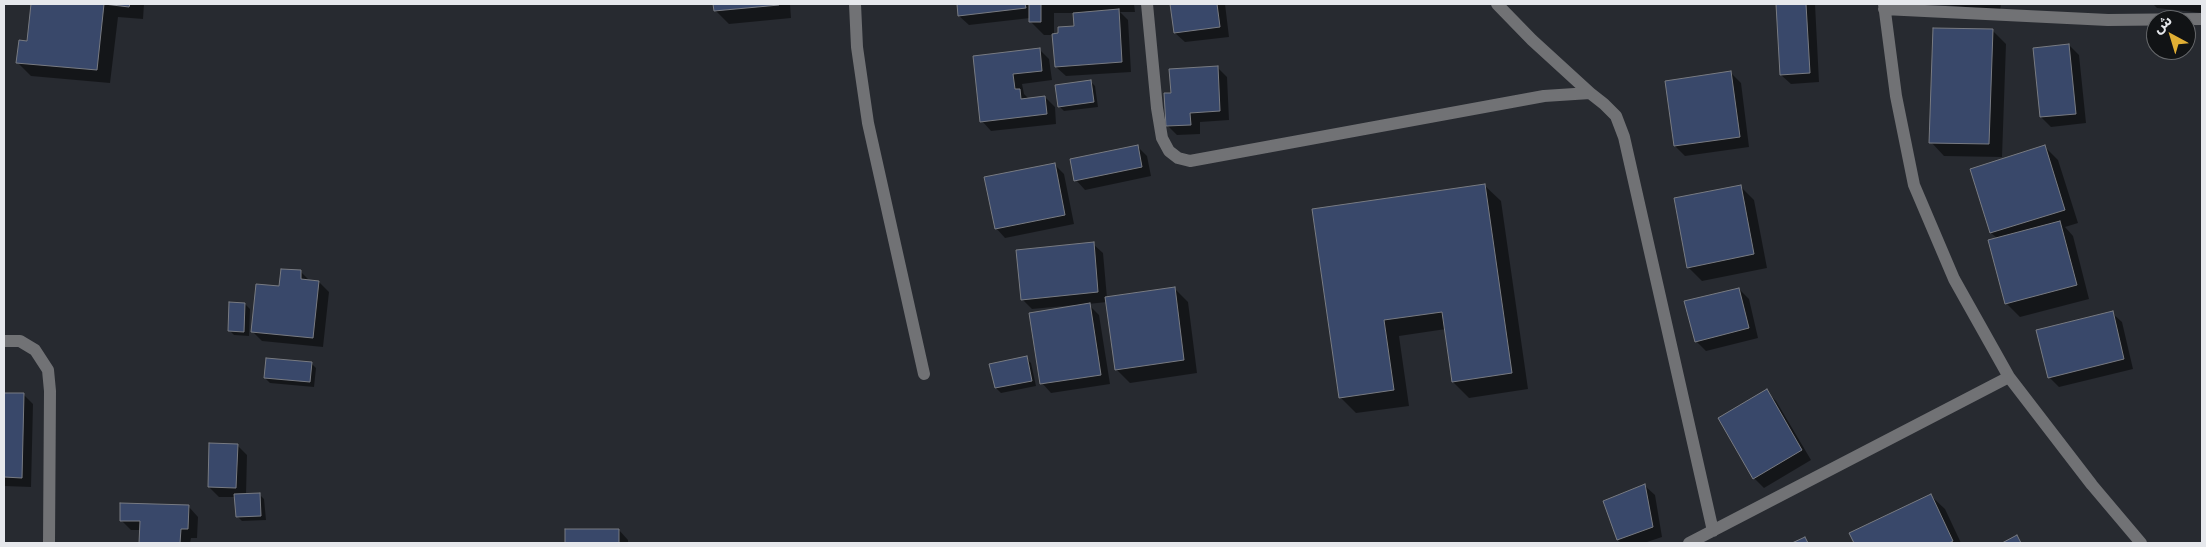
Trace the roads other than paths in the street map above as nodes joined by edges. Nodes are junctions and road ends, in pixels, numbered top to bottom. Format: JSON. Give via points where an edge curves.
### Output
{"nodes":[{"id":1,"x":856,"y":4,"type":"edge"},
{"id":2,"x":1147,"y":4,"type":"edge"},
{"id":3,"x":1497,"y":4,"type":"edge"},
{"id":4,"x":1884,"y":7,"type":"edge"},
{"id":5,"x":2202,"y":19,"type":"edge"},
{"id":6,"x":1590,"y":93,"type":"junction"},
{"id":7,"x":4,"y":341,"type":"edge"},
{"id":8,"x":924,"y":374,"type":"dead end"},
{"id":9,"x":2009,"y":377,"type":"junction"},
{"id":10,"x":1713,"y":531,"type":"junction"},
{"id":11,"x":49,"y":543,"type":"edge"},
{"id":12,"x":1688,"y":543,"type":"edge"},
{"id":13,"x":2141,"y":543,"type":"edge"}],
"edges":[{"from":1,"to":8,"type":"street","via":[[857,47],[868,123]]},
{"from":2,"to":6,"type":"street","via":[[1162,138],[1169,151],[1190,161],[1544,96]]},
{"from":3,"to":6,"type":"street"},
{"from":4,"to":5,"type":"street","via":[[2108,20]]},
{"from":4,"to":9,"type":"street","via":[[1896,96],[1914,186],[1954,279]]},
{"from":6,"to":10,"type":"street","via":[[1616,116],[1624,137]]},
{"from":7,"to":11,"type":"street","via":[[20,341],[35,350],[48,370]]},
{"from":9,"to":10,"type":"street"},
{"from":9,"to":13,"type":"street"},
{"from":10,"to":12,"type":"street"}]}
